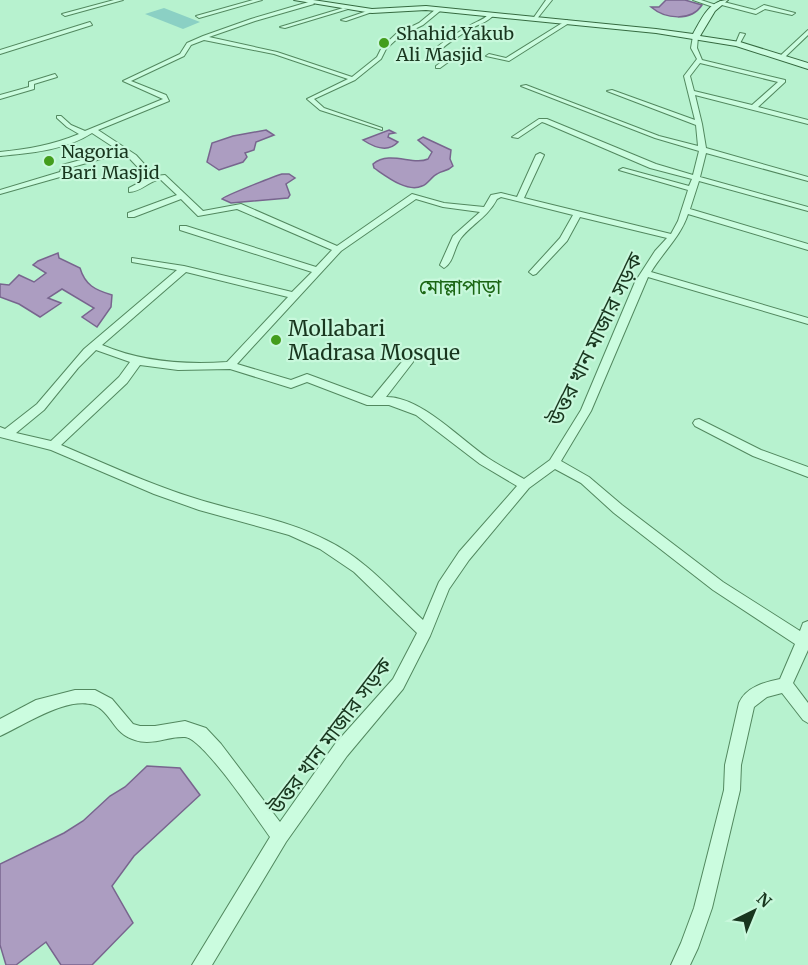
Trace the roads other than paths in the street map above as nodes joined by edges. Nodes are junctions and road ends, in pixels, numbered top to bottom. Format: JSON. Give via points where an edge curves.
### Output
{"nodes":[{"id":1,"x":120,"y":0,"type":"edge"},
{"id":2,"x":259,"y":0,"type":"edge"},
{"id":3,"x":298,"y":0,"type":"edge"},
{"id":4,"x":549,"y":0,"type":"edge"},
{"id":5,"x":696,"y":0,"type":"edge"},
{"id":6,"x":312,"y":3,"type":"junction"},
{"id":7,"x":720,"y":3,"type":"edge"},
{"id":8,"x":345,"y":9,"type":"junction"},
{"id":9,"x":438,"y":10,"type":"junction"},
{"id":10,"x":372,"y":11,"type":"junction"},
{"id":11,"x":792,"y":13,"type":"dead end"},
{"id":12,"x":491,"y":15,"type":"junction"},
{"id":13,"x":199,"y":16,"type":"dead end"},
{"id":14,"x":534,"y":19,"type":"junction"},
{"id":15,"x":344,"y":20,"type":"dead end"},
{"id":16,"x":567,"y":22,"type":"junction"},
{"id":17,"x":283,"y":27,"type":"dead end"},
{"id":18,"x":808,"y":32,"type":"edge"},
{"id":19,"x":742,"y":34,"type":"dead end"},
{"id":20,"x":695,"y":37,"type":"junction"},
{"id":21,"x":204,"y":38,"type":"junction"},
{"id":22,"x":25,"y":44,"type":"junction"},
{"id":23,"x":737,"y":44,"type":"junction"},
{"id":24,"x":37,"y":51,"type":"dead end"},
{"id":25,"x":0,"y":52,"type":"edge"},
{"id":26,"x":489,"y":56,"type":"dead end"},
{"id":27,"x":782,"y":57,"type":"junction"},
{"id":28,"x":698,"y":61,"type":"junction"},
{"id":29,"x":808,"y":66,"type":"edge"},
{"id":30,"x":438,"y":67,"type":"dead end"},
{"id":31,"x":56,"y":76,"type":"dead end"},
{"id":32,"x":353,"y":79,"type":"junction"},
{"id":33,"x":524,"y":86,"type":"dead end"},
{"id":34,"x":610,"y":91,"type":"dead end"},
{"id":35,"x":692,"y":92,"type":"junction"},
{"id":36,"x":0,"y":97,"type":"edge"},
{"id":37,"x":753,"y":108,"type":"junction"},
{"id":38,"x":59,"y":117,"type":"dead end"},
{"id":39,"x":808,"y":122,"type":"edge"},
{"id":40,"x":699,"y":124,"type":"junction"},
{"id":41,"x":380,"y":129,"type":"dead end"},
{"id":42,"x":90,"y":133,"type":"junction"},
{"id":43,"x":516,"y":137,"type":"dead end"},
{"id":44,"x":122,"y":151,"type":"junction"},
{"id":45,"x":703,"y":151,"type":"junction"},
{"id":46,"x":0,"y":154,"type":"edge"},
{"id":47,"x":540,"y":155,"type":"dead end"},
{"id":48,"x":623,"y":170,"type":"dead end"},
{"id":49,"x":153,"y":178,"type":"junction"},
{"id":50,"x":808,"y":179,"type":"edge"},
{"id":51,"x":694,"y":183,"type":"junction"},
{"id":52,"x":132,"y":190,"type":"dead end"},
{"id":53,"x":0,"y":192,"type":"edge"},
{"id":54,"x":182,"y":196,"type":"junction"},
{"id":55,"x":520,"y":199,"type":"junction"},
{"id":56,"x":808,"y":209,"type":"edge"},
{"id":57,"x":487,"y":210,"type":"junction"},
{"id":58,"x":685,"y":210,"type":"junction"},
{"id":59,"x":578,"y":213,"type":"junction"},
{"id":60,"x":131,"y":215,"type":"dead end"},
{"id":61,"x":183,"y":228,"type":"dead end"},
{"id":62,"x":673,"y":237,"type":"junction"},
{"id":63,"x":808,"y":247,"type":"edge"},
{"id":64,"x":338,"y":249,"type":"junction"},
{"id":65,"x":135,"y":260,"type":"dead end"},
{"id":66,"x":444,"y":265,"type":"dead end"},
{"id":67,"x":184,"y":269,"type":"junction"},
{"id":68,"x":319,"y":271,"type":"junction"},
{"id":69,"x":533,"y":273,"type":"dead end"},
{"id":70,"x":645,"y":273,"type":"junction"},
{"id":71,"x":296,"y":296,"type":"junction"},
{"id":72,"x":808,"y":321,"type":"edge"},
{"id":73,"x":95,"y":346,"type":"junction"},
{"id":74,"x":409,"y":360,"type":"dead end"},
{"id":75,"x":137,"y":362,"type":"junction"},
{"id":76,"x":230,"y":365,"type":"junction"},
{"id":77,"x":377,"y":401,"type":"junction"},
{"id":78,"x":699,"y":423,"type":"dead end"},
{"id":79,"x":2,"y":433,"type":"edge"},
{"id":80,"x":53,"y":446,"type":"junction"},
{"id":81,"x":554,"y":463,"type":"junction"},
{"id":82,"x":808,"y":472,"type":"edge"},
{"id":83,"x":525,"y":485,"type":"junction"},
{"id":84,"x":425,"y":631,"type":"junction"},
{"id":85,"x":806,"y":637,"type":"edge"},
{"id":86,"x":785,"y":685,"type":"junction"},
{"id":87,"x":808,"y":715,"type":"edge"},
{"id":88,"x":0,"y":728,"type":"edge"},
{"id":89,"x":280,"y":836,"type":"junction"},
{"id":90,"x":201,"y":965,"type":"edge"},
{"id":91,"x":680,"y":965,"type":"edge"}],
"edges":[{"from":1,"to":22,"type":"street","via":[[65,14],[90,24]]},
{"from":2,"to":13,"type":"street"},
{"from":3,"to":6,"type":"main road"},
{"from":4,"to":14,"type":"street"},
{"from":5,"to":7,"type":"street"},
{"from":6,"to":8,"type":"main road"},
{"from":6,"to":21,"type":"street"},
{"from":7,"to":11,"type":"street","via":[[756,12],[764,7]]},
{"from":7,"to":20,"type":"main road"},
{"from":8,"to":10,"type":"main road"},
{"from":8,"to":17,"type":"street"},
{"from":9,"to":10,"type":"main road"},
{"from":9,"to":12,"type":"main road"},
{"from":9,"to":32,"type":"street","via":[[422,24],[398,35],[384,48],[380,58]]},
{"from":10,"to":15,"type":"street"},
{"from":12,"to":14,"type":"main road"},
{"from":12,"to":30,"type":"street","via":[[440,45],[434,52],[448,60]]},
{"from":14,"to":16,"type":"main road"},
{"from":16,"to":20,"type":"main road"},
{"from":16,"to":26,"type":"street","via":[[507,60]]},
{"from":18,"to":27,"type":"street"},
{"from":19,"to":23,"type":"street"},
{"from":20,"to":23,"type":"main road"},
{"from":20,"to":28,"type":"street","name":"উত্তর খান মাজার সড়ক"},
{"from":21,"to":32,"type":"street","via":[[300,60]]},
{"from":21,"to":42,"type":"street","via":[[189,44],[182,55],[126,81],[167,100]]},
{"from":22,"to":24,"type":"street"},
{"from":22,"to":25,"type":"street"},
{"from":23,"to":27,"type":"main road"},
{"from":27,"to":29,"type":"main road"},
{"from":28,"to":35,"type":"street","name":"উত্তর খান মাজার সড়ক","via":[[687,76]]},
{"from":28,"to":37,"type":"street","via":[[783,81]]},
{"from":31,"to":36,"type":"street"},
{"from":32,"to":41,"type":"street","via":[[310,99],[322,109]]},
{"from":33,"to":45,"type":"street"},
{"from":34,"to":40,"type":"street"},
{"from":35,"to":37,"type":"street"},
{"from":35,"to":40,"type":"street","name":"উত্তর খান মাজার সড়ক"},
{"from":37,"to":39,"type":"street"},
{"from":38,"to":42,"type":"street","via":[[69,126]]},
{"from":40,"to":45,"type":"street","name":"উত্তর খান মাজার সড়ক"},
{"from":42,"to":44,"type":"street","via":[[111,141]]},
{"from":42,"to":46,"type":"street","via":[[38,150]]},
{"from":43,"to":51,"type":"street","via":[[541,120],[547,121]]},
{"from":44,"to":49,"type":"street"},
{"from":44,"to":53,"type":"street"},
{"from":45,"to":50,"type":"street"},
{"from":45,"to":51,"type":"street","name":"উত্তর খান মাজার সড়ক"},
{"from":47,"to":55,"type":"street"},
{"from":48,"to":51,"type":"street"},
{"from":49,"to":52,"type":"street"},
{"from":49,"to":54,"type":"street","via":[[162,177]]},
{"from":51,"to":56,"type":"street"},
{"from":51,"to":58,"type":"street","name":"উত্তর খান মাজার সড়ক"},
{"from":54,"to":60,"type":"street"},
{"from":54,"to":64,"type":"street","via":[[201,214],[238,206]]},
{"from":55,"to":57,"type":"street","via":[[496,195]]},
{"from":55,"to":59,"type":"street"},
{"from":57,"to":64,"type":"street","via":[[443,205],[415,196]]},
{"from":57,"to":66,"type":"street","via":[[456,238]]},
{"from":58,"to":62,"type":"street","name":"উত্তর খান মাজার সড়ক"},
{"from":58,"to":63,"type":"street"},
{"from":59,"to":62,"type":"street"},
{"from":59,"to":69,"type":"street","via":[[564,239]]},
{"from":61,"to":68,"type":"street"},
{"from":62,"to":70,"type":"street","name":"উত্তর খান মাজার সড়ক"},
{"from":64,"to":68,"type":"street"},
{"from":65,"to":67,"type":"street"},
{"from":67,"to":71,"type":"street"},
{"from":67,"to":73,"type":"street"},
{"from":68,"to":71,"type":"street"},
{"from":70,"to":72,"type":"street"},
{"from":70,"to":81,"type":"street","name":"উত্তর খান মাজার সড়ক","via":[[586,411]]},
{"from":71,"to":76,"type":"street"},
{"from":73,"to":75,"type":"street"},
{"from":73,"to":79,"type":"street","via":[[45,403],[21,425]]},
{"from":74,"to":77,"type":"street"},
{"from":75,"to":76,"type":"street","via":[[166,367]]},
{"from":75,"to":80,"type":"street"},
{"from":76,"to":77,"type":"street","via":[[291,384],[307,378]]},
{"from":77,"to":83,"type":"street","via":[[420,412],[484,461]]},
{"from":78,"to":82,"type":"street","via":[[757,453]]},
{"from":79,"to":80,"type":"street"},
{"from":80,"to":84,"type":"street","via":[[158,491],[292,530],[325,545],[359,568]]},
{"from":81,"to":83,"type":"street","name":"উত্তর খান মাজার সড়ক"},
{"from":81,"to":85,"type":"street","via":[[585,480],[718,586]]},
{"from":83,"to":84,"type":"street","name":"উত্তর খান মাজার সড়ক","via":[[464,556],[444,586]]},
{"from":84,"to":89,"type":"street","name":"উত্তর খান মাজার সড়ক","via":[[398,684],[341,750]]},
{"from":85,"to":86,"type":"street"},
{"from":86,"to":87,"type":"street"},
{"from":86,"to":91,"type":"street","via":[[763,690],[747,703],[733,765],[732,790],[703,908]]},
{"from":88,"to":89,"type":"street","via":[[36,708],[75,697],[95,697],[107,704],[128,730],[155,734],[186,729],[200,734]]},
{"from":89,"to":90,"type":"street","name":"উত্তর খান মাজার সড়ক"}]}
